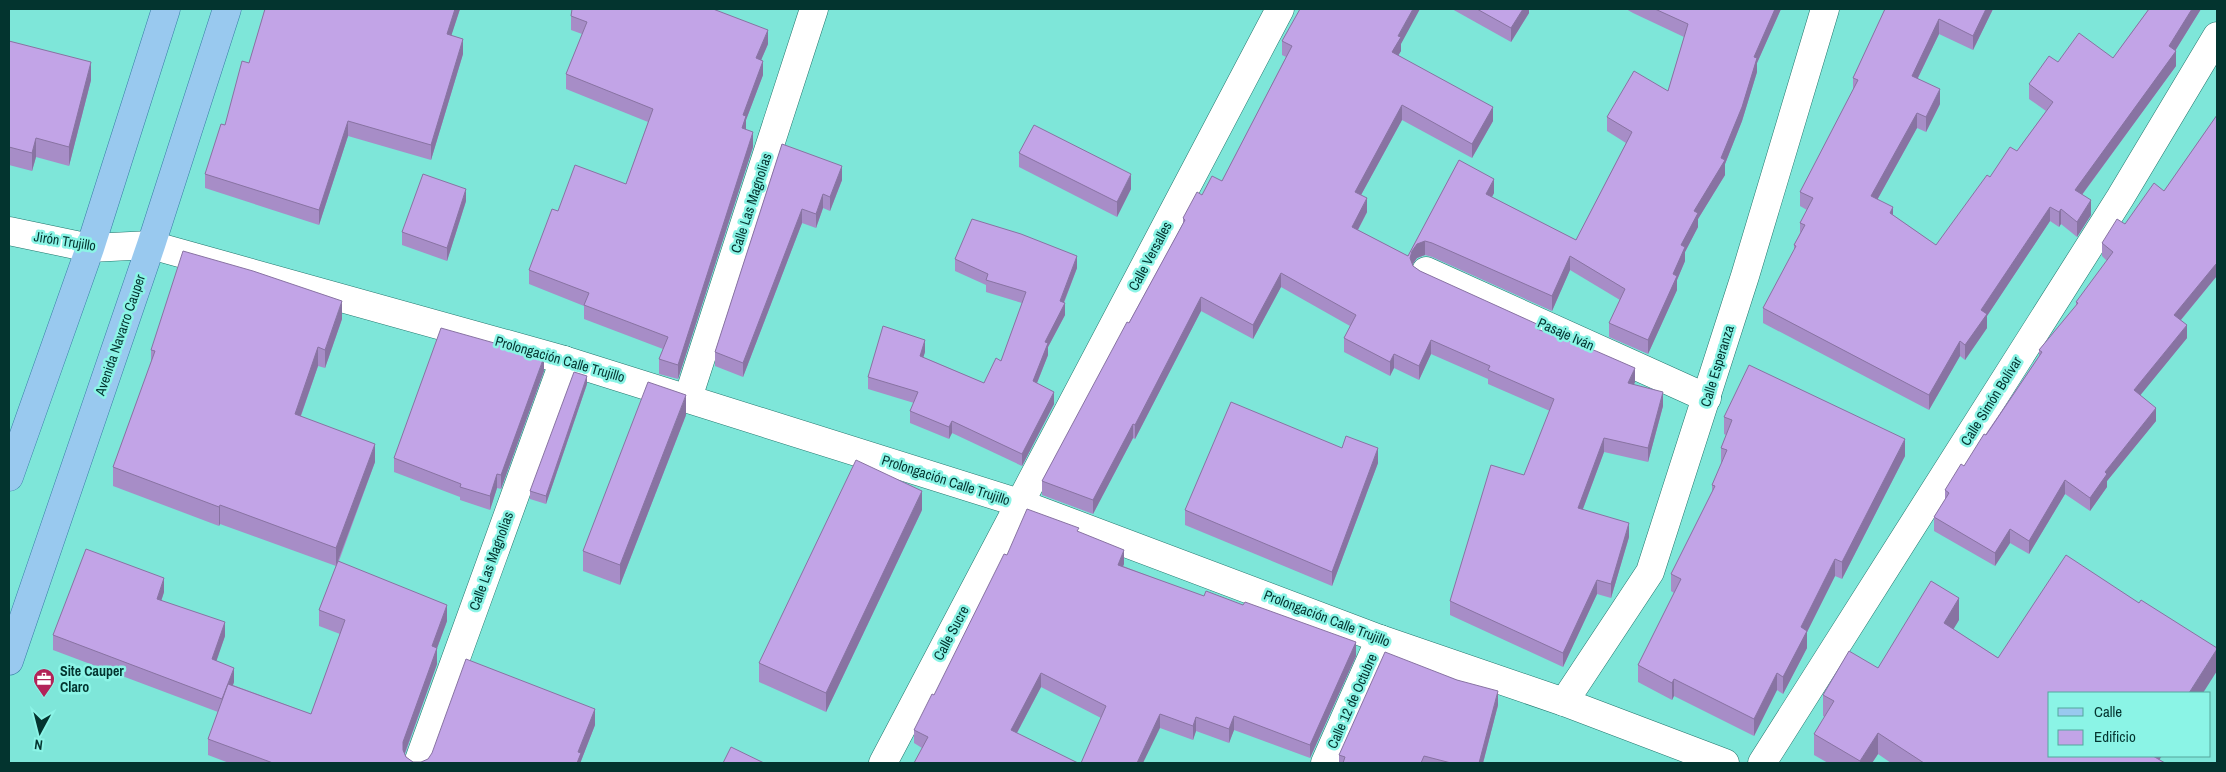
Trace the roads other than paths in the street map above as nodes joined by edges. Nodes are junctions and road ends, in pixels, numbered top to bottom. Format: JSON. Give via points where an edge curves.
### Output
{"nodes":[{"id":1,"x":166,"y":9,"type":"edge"},
{"id":2,"x":228,"y":9,"type":"edge"},
{"id":3,"x":814,"y":9,"type":"edge"},
{"id":4,"x":1280,"y":9,"type":"edge"},
{"id":5,"x":1825,"y":9,"type":"edge"},
{"id":6,"x":2217,"y":36,"type":"edge"},
{"id":7,"x":9,"y":231,"type":"edge"},
{"id":8,"x":151,"y":245,"type":"junction"},
{"id":9,"x":90,"y":248,"type":"junction"},
{"id":10,"x":1426,"y":271,"type":"edge"},
{"id":11,"x":564,"y":360,"type":"junction"},
{"id":12,"x":688,"y":398,"type":"junction"},
{"id":13,"x":1707,"y":398,"type":"junction"},
{"id":14,"x":9,"y":478,"type":"edge"},
{"id":15,"x":1019,"y":503,"type":"junction"},
{"id":16,"x":1380,"y":639,"type":"junction"},
{"id":17,"x":9,"y":661,"type":"edge"},
{"id":18,"x":1564,"y":702,"type":"junction"},
{"id":19,"x":418,"y":763,"type":"edge"},
{"id":20,"x":883,"y":763,"type":"edge"},
{"id":21,"x":1325,"y":763,"type":"edge"},
{"id":22,"x":1725,"y":763,"type":"edge"},
{"id":23,"x":1762,"y":763,"type":"edge"}],
"edges":[{"from":1,"to":9,"type":"main road"},
{"from":2,"to":8,"type":"main road","name":"Avenida Navarro Cauper"},
{"from":3,"to":12,"type":"street","name":"Calle Las Magnolias"},
{"from":4,"to":15,"type":"street","name":"Calle Versalles"},
{"from":5,"to":13,"type":"street","name":"Calle Esperanza"},
{"from":6,"to":23,"type":"street","name":"Calle Simón Bolívar","via":[[2120,198]]},
{"from":7,"to":9,"type":"street","name":"Jirón Trujillo"},
{"from":8,"to":9,"type":"street","name":"Jirón Trujillo"},
{"from":8,"to":11,"type":"street","name":"Prolongación Calle Trujillo"},
{"from":8,"to":17,"type":"main road","name":"Avenida Navarro Cauper"},
{"from":9,"to":14,"type":"main road"},
{"from":10,"to":13,"type":"street","name":"Pasaje Iván"},
{"from":11,"to":12,"type":"street","name":"Prolongación Calle Trujillo"},
{"from":11,"to":19,"type":"street","name":"Calle Las Magnolias"},
{"from":12,"to":15,"type":"street","name":"Prolongación Calle Trujillo"},
{"from":13,"to":18,"type":"street","name":"Calle Esperanza","via":[[1650,572]]},
{"from":15,"to":16,"type":"street","name":"Prolongación Calle Trujillo"},
{"from":15,"to":20,"type":"street","name":"Calle Sucre"},
{"from":16,"to":18,"type":"street","name":"Prolongación Calle Trujillo"},
{"from":16,"to":21,"type":"street","name":"Calle 12 de Octubre"},
{"from":18,"to":22,"type":"street","name":"Prolongación Calle Trujillo"}]}
